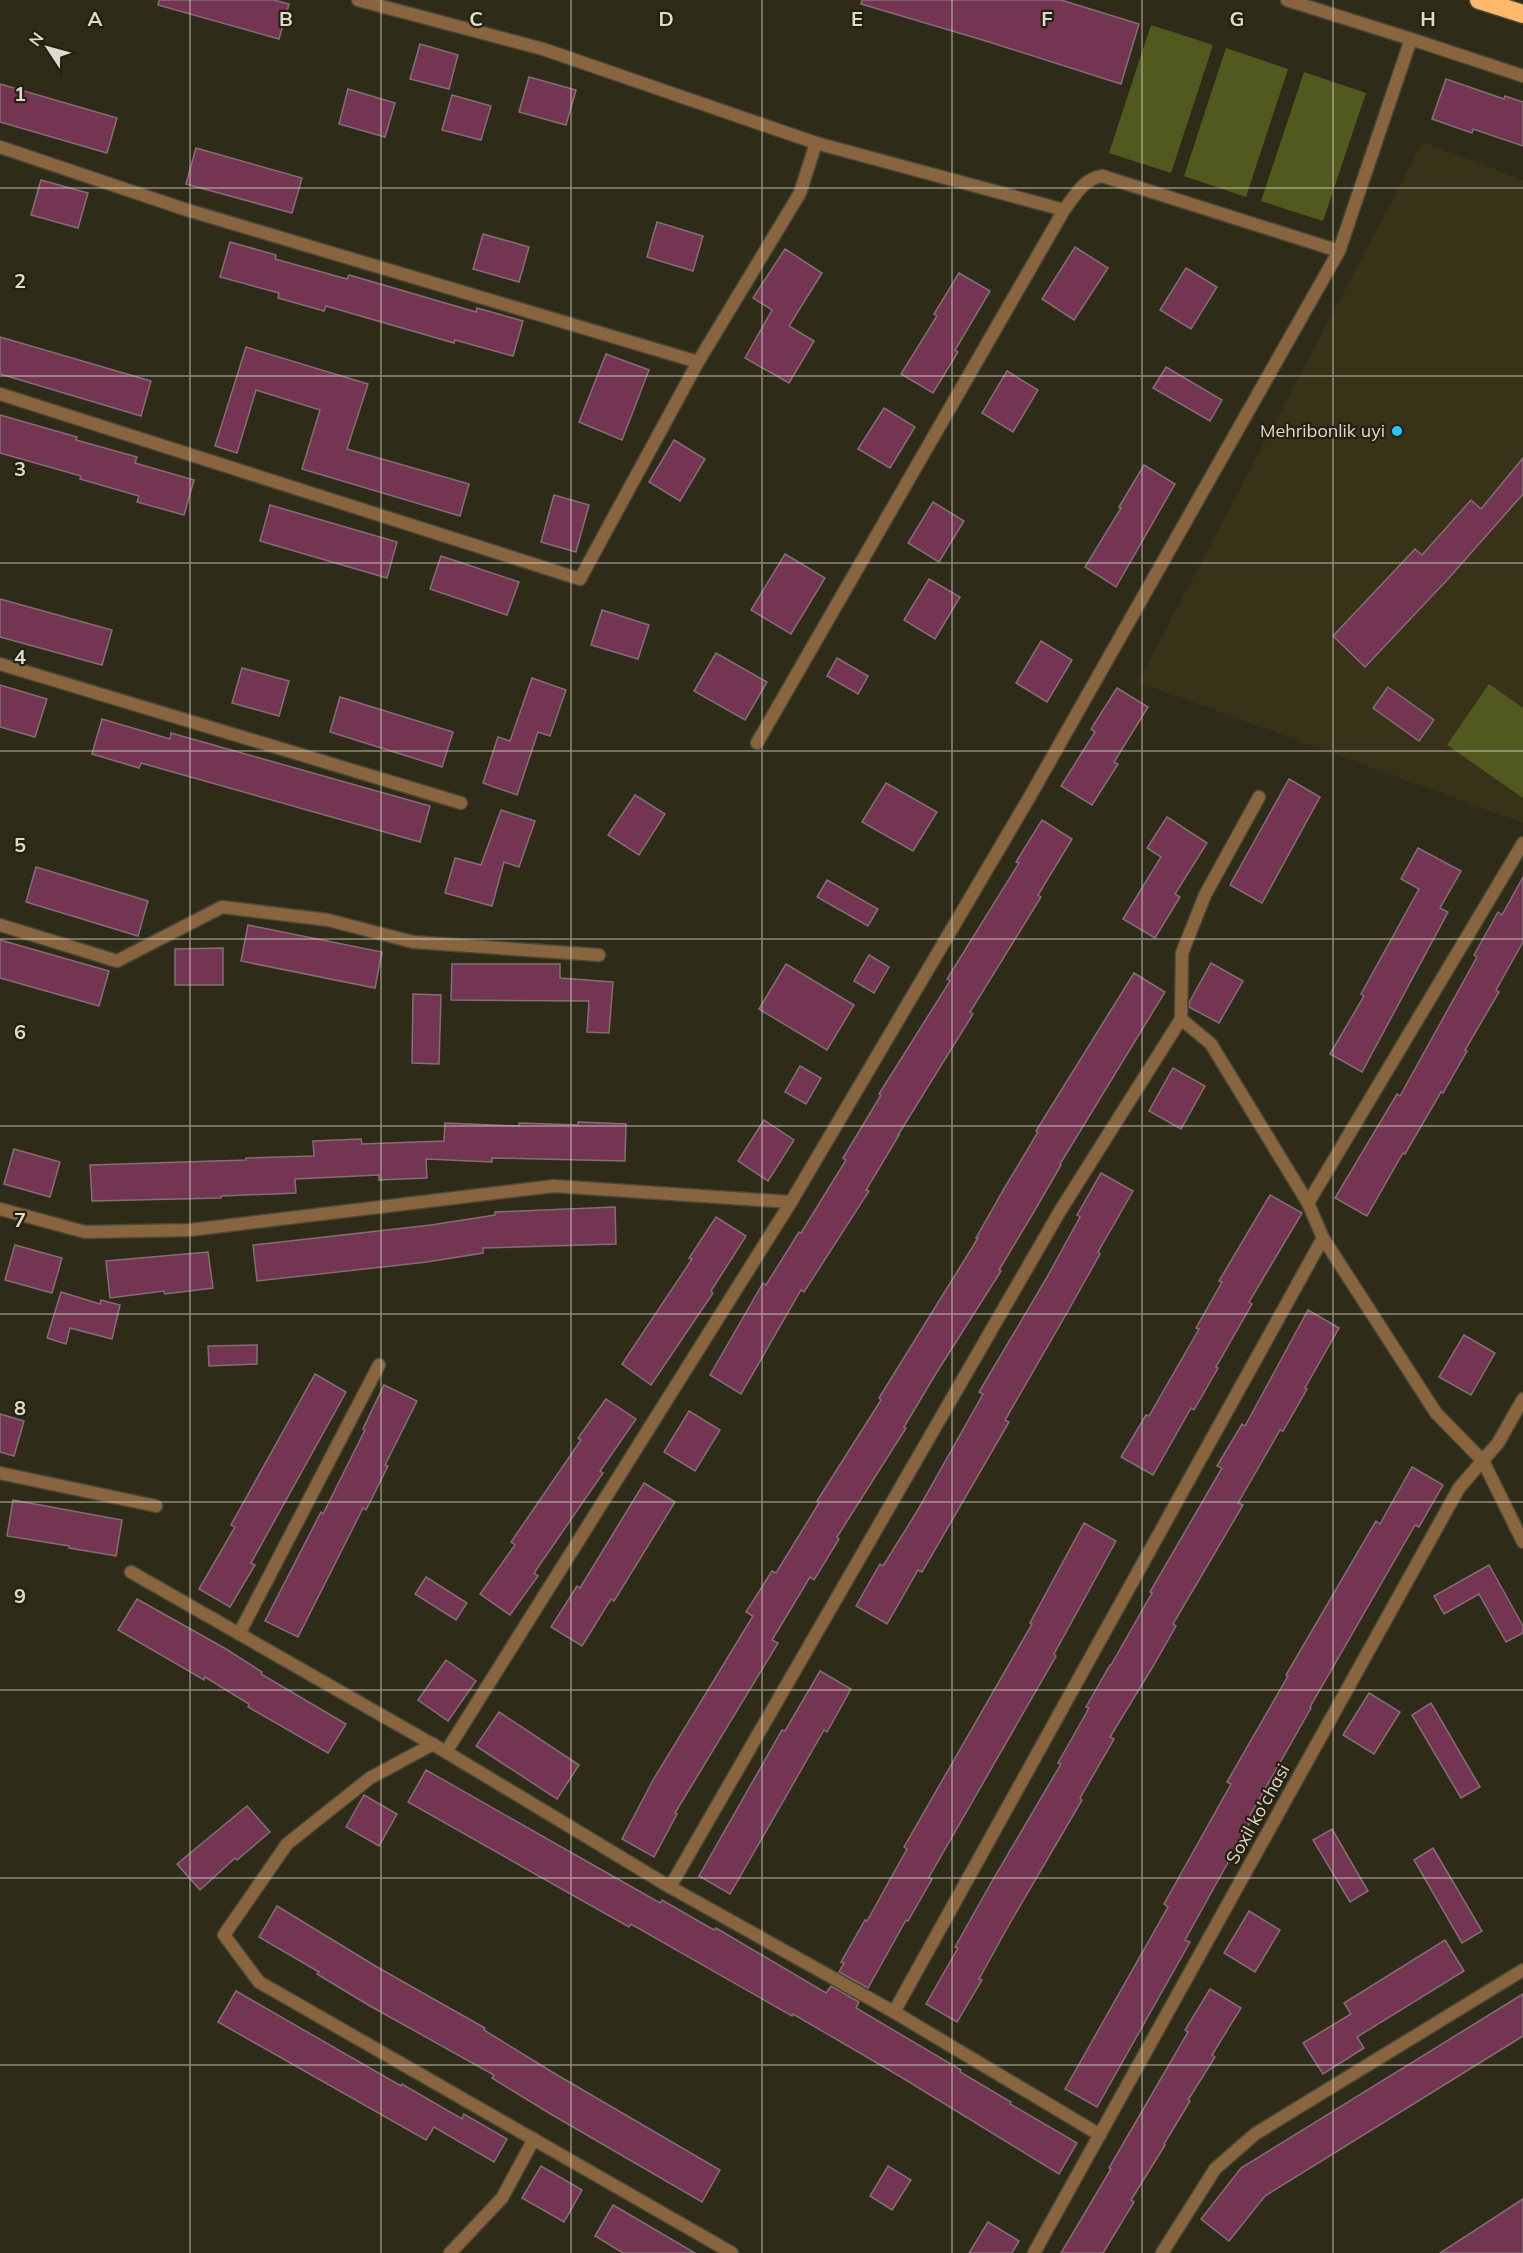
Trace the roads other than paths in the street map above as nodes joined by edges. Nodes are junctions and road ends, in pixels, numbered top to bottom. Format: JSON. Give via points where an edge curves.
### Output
{"nodes":[{"id":1,"x":358,"y":0,"type":"edge"},
{"id":2,"x":1287,"y":0,"type":"edge"},
{"id":3,"x":1479,"y":0,"type":"edge"},
{"id":4,"x":1523,"y":14,"type":"edge"},
{"id":5,"x":1411,"y":39,"type":"junction"},
{"id":6,"x":1523,"y":76,"type":"edge"},
{"id":7,"x":816,"y":143,"type":"junction"},
{"id":8,"x":0,"y":147,"type":"edge"},
{"id":9,"x":1064,"y":210,"type":"junction"},
{"id":10,"x":1339,"y":251,"type":"junction"},
{"id":11,"x":698,"y":362,"type":"junction"},
{"id":12,"x":0,"y":394,"type":"edge"},
{"id":13,"x":0,"y":663,"type":"edge"},
{"id":14,"x":756,"y":743,"type":"dead end"},
{"id":15,"x":1259,"y":797,"type":"dead end"},
{"id":16,"x":461,"y":803,"type":"dead end"},
{"id":17,"x":1523,"y":843,"type":"edge"},
{"id":18,"x":0,"y":925,"type":"edge"},
{"id":19,"x":599,"y":955,"type":"dead end"},
{"id":20,"x":1180,"y":1019,"type":"junction"},
{"id":21,"x":791,"y":1202,"type":"junction"},
{"id":22,"x":1308,"y":1203,"type":"junction"},
{"id":23,"x":0,"y":1209,"type":"edge"},
{"id":24,"x":1323,"y":1238,"type":"junction"},
{"id":25,"x":379,"y":1365,"type":"dead end"},
{"id":26,"x":1523,"y":1399,"type":"edge"},
{"id":27,"x":1483,"y":1461,"type":"junction"},
{"id":28,"x":0,"y":1473,"type":"edge"},
{"id":29,"x":156,"y":1506,"type":"dead end"},
{"id":30,"x":1523,"y":1542,"type":"edge"},
{"id":31,"x":131,"y":1572,"type":"dead end"},
{"id":32,"x":239,"y":1634,"type":"junction"},
{"id":33,"x":433,"y":1744,"type":"junction"},
{"id":34,"x":446,"y":1752,"type":"junction"},
{"id":35,"x":670,"y":1887,"type":"junction"},
{"id":36,"x":1523,"y":1970,"type":"edge"},
{"id":37,"x":894,"y":2012,"type":"junction"},
{"id":38,"x":1100,"y":2135,"type":"junction"},
{"id":39,"x":534,"y":2139,"type":"junction"},
{"id":40,"x":450,"y":2253,"type":"edge"},
{"id":41,"x":732,"y":2253,"type":"edge"},
{"id":42,"x":1034,"y":2253,"type":"edge"},
{"id":43,"x":1162,"y":2253,"type":"edge"}],
"edges":[{"from":1,"to":7,"type":"street","via":[[543,50]]},
{"from":2,"to":5,"type":"street"},
{"from":3,"to":4,"type":"highway"},
{"from":5,"to":6,"type":"street"},
{"from":5,"to":10,"type":"street"},
{"from":7,"to":9,"type":"street"},
{"from":7,"to":11,"type":"street","via":[[800,193]]},
{"from":8,"to":11,"type":"street","via":[[184,209]]},
{"from":9,"to":10,"type":"street","via":[[1085,182],[1102,176]]},
{"from":9,"to":14,"type":"street"},
{"from":10,"to":21,"type":"street","via":[[1029,798]]},
{"from":11,"to":12,"type":"street","via":[[580,579]]},
{"from":13,"to":16,"type":"street"},
{"from":15,"to":20,"type":"street","via":[[1205,895],[1182,954]]},
{"from":17,"to":22,"type":"street"},
{"from":18,"to":19,"type":"street","via":[[117,961],[222,907],[328,920],[413,942]]},
{"from":20,"to":22,"type":"street","via":[[1211,1044]]},
{"from":20,"to":35,"type":"street","via":[[1060,1211]]},
{"from":21,"to":23,"type":"street","via":[[554,1186],[190,1230],[85,1232]]},
{"from":21,"to":34,"type":"street"},
{"from":22,"to":24,"type":"street"},
{"from":24,"to":27,"type":"street","via":[[1436,1413]]},
{"from":24,"to":37,"type":"street"},
{"from":25,"to":32,"type":"street"},
{"from":26,"to":27,"type":"street","name":"Soxil ko'chasi"},
{"from":27,"to":30,"type":"street"},
{"from":27,"to":38,"type":"street","name":"Soxil ko'chasi","via":[[1460,1488]]},
{"from":28,"to":29,"type":"street"},
{"from":31,"to":32,"type":"street"},
{"from":32,"to":33,"type":"street"},
{"from":33,"to":34,"type":"street"},
{"from":33,"to":39,"type":"street","via":[[370,1778],[287,1844],[224,1935],[260,1982]]},
{"from":34,"to":35,"type":"street"},
{"from":35,"to":37,"type":"street"},
{"from":36,"to":43,"type":"street","via":[[1255,2134],[1215,2169]]},
{"from":37,"to":38,"type":"street"},
{"from":38,"to":42,"type":"street","name":"Soxil ko'chasi"},
{"from":39,"to":40,"type":"street","via":[[502,2198]]},
{"from":39,"to":41,"type":"street"}]}
